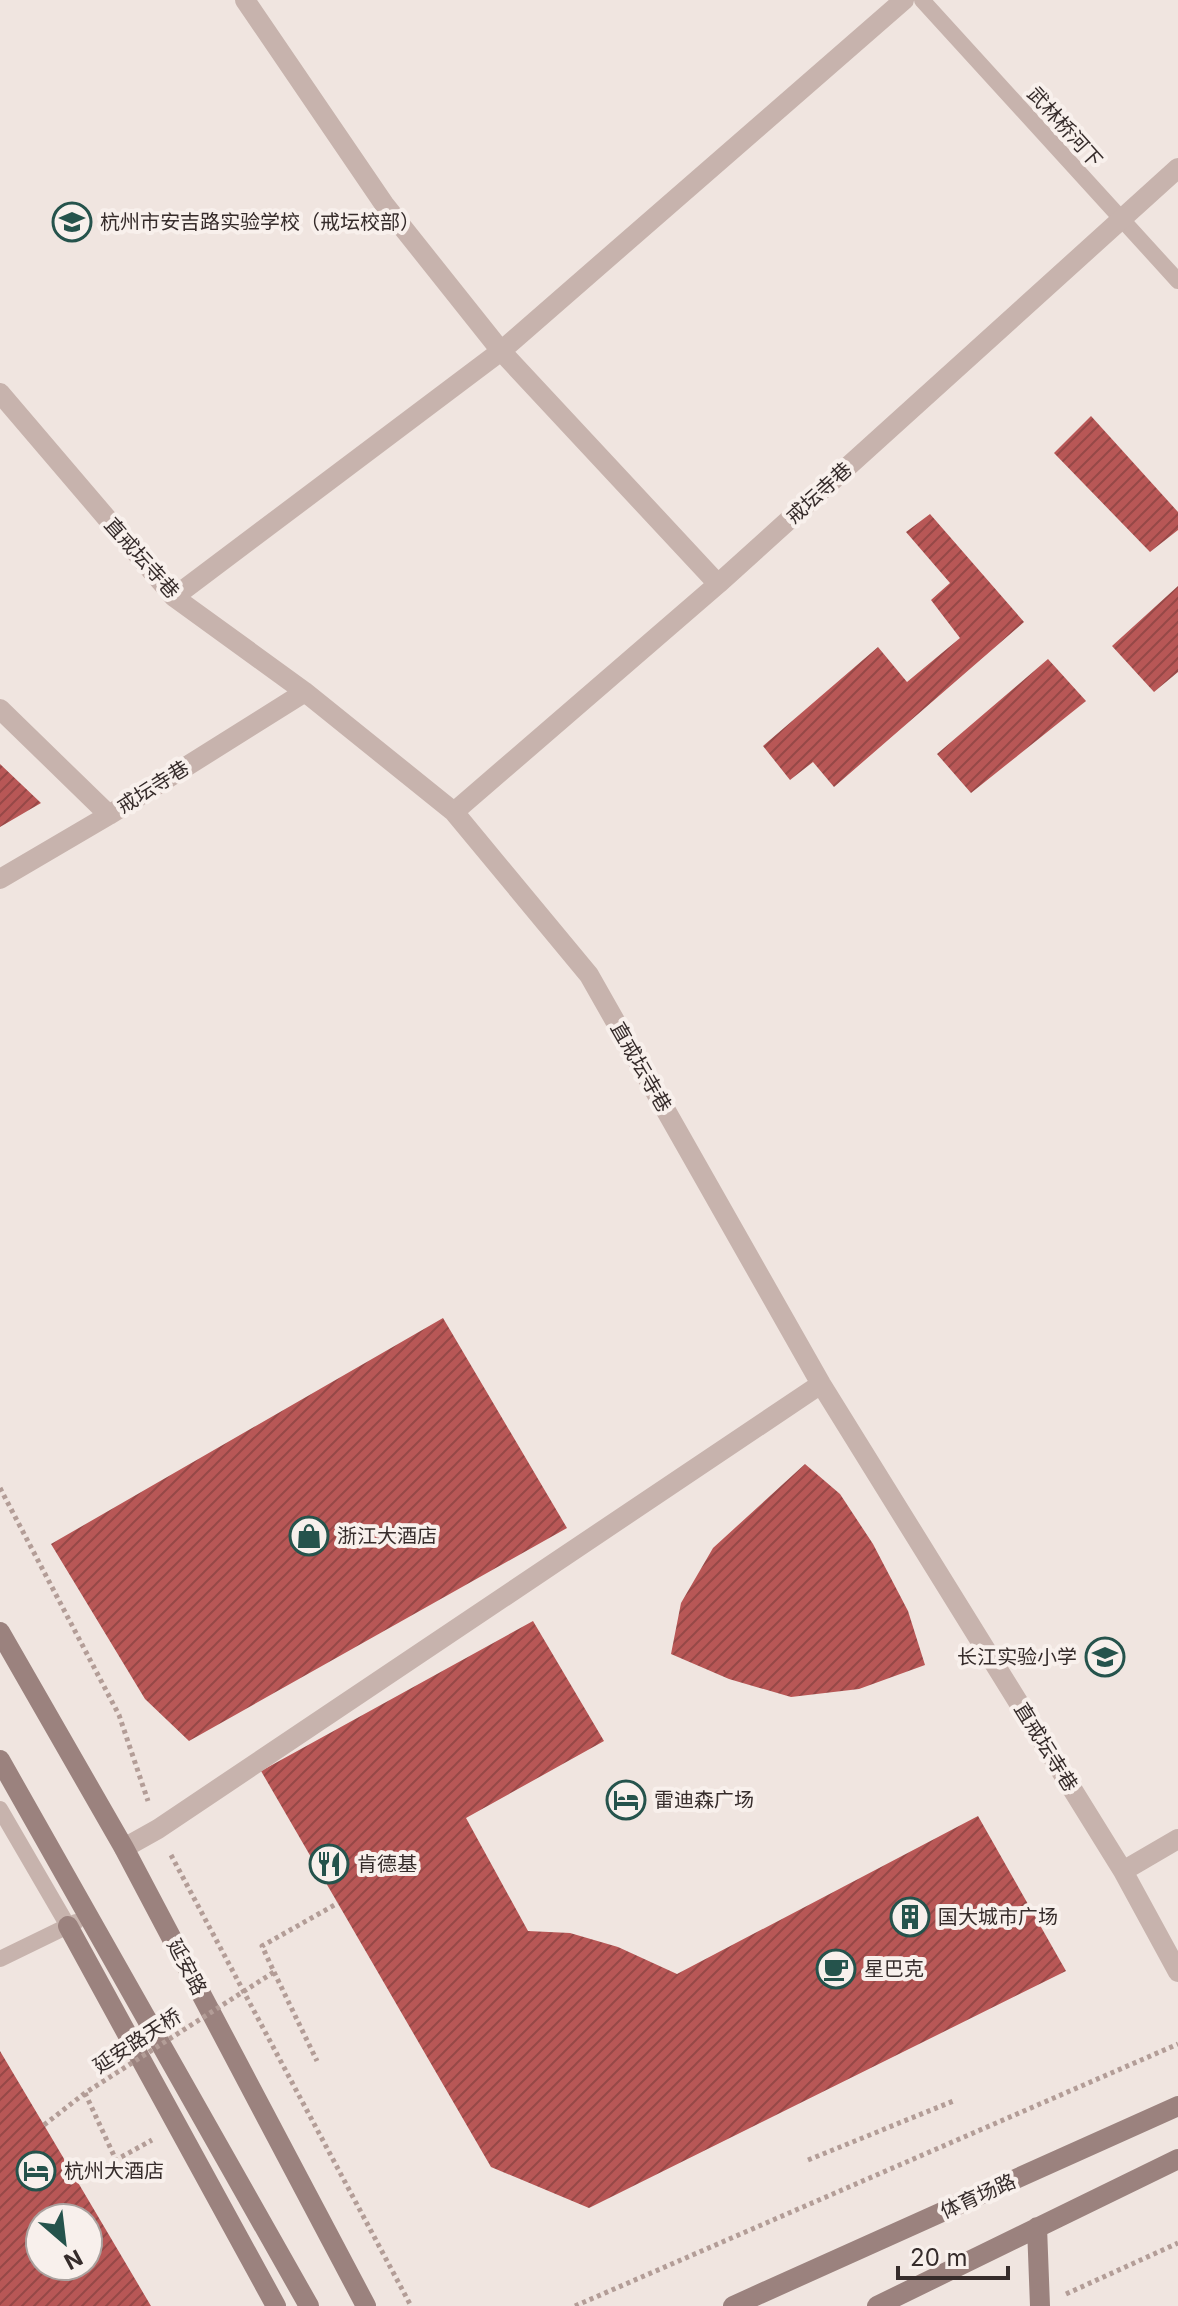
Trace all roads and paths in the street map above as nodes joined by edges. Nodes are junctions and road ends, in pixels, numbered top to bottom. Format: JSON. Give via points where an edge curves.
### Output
{"nodes":[{"id":1,"x":245,"y":0,"type":"edge"},
{"id":2,"x":904,"y":0,"type":"edge"},
{"id":3,"x":922,"y":0,"type":"edge"},
{"id":4,"x":1178,"y":168,"type":"edge"},
{"id":5,"x":1122,"y":218,"type":"junction"},
{"id":6,"x":1178,"y":281,"type":"edge"},
{"id":7,"x":501,"y":351,"type":"junction"},
{"id":8,"x":0,"y":393,"type":"edge"},
{"id":9,"x":718,"y":584,"type":"junction"},
{"id":10,"x":174,"y":597,"type":"junction"},
{"id":11,"x":305,"y":692,"type":"junction"},
{"id":12,"x":0,"y":709,"type":"edge"},
{"id":13,"x":454,"y":812,"type":"junction"},
{"id":14,"x":109,"y":815,"type":"junction"},
{"id":15,"x":0,"y":879,"type":"edge"},
{"id":16,"x":821,"y":1384,"type":"junction"},
{"id":17,"x":0,"y":1488,"type":"edge"},
{"id":18,"x":0,"y":1632,"type":"edge"},
{"id":19,"x":0,"y":1760,"type":"edge"},
{"id":20,"x":0,"y":1809,"type":"edge"},
{"id":21,"x":158,"y":1829,"type":"junction"},
{"id":22,"x":1178,"y":1839,"type":"edge"},
{"id":23,"x":124,"y":1848,"type":"junction"},
{"id":24,"x":1123,"y":1871,"type":"junction"},
{"id":25,"x":338,"y":1903,"type":"dead end"},
{"id":26,"x":88,"y":1916,"type":"junction"},
{"id":27,"x":68,"y":1926,"type":"junction"},
{"id":28,"x":0,"y":1959,"type":"edge"},
{"id":29,"x":274,"y":1972,"type":"junction"},
{"id":30,"x":1178,"y":1972,"type":"edge"},
{"id":31,"x":1178,"y":2044,"type":"edge"},
{"id":32,"x":317,"y":2061,"type":"dead end"},
{"id":33,"x":85,"y":2093,"type":"junction"},
{"id":34,"x":956,"y":2100,"type":"dead end"},
{"id":35,"x":1178,"y":2106,"type":"edge"},
{"id":36,"x":44,"y":2125,"type":"dead end"},
{"id":37,"x":160,"y":2136,"type":"dead end"},
{"id":38,"x":1178,"y":2159,"type":"edge"},
{"id":39,"x":808,"y":2160,"type":"dead end"},
{"id":40,"x":1037,"y":2227,"type":"junction"},
{"id":41,"x":1178,"y":2243,"type":"edge"},
{"id":42,"x":276,"y":2306,"type":"edge"},
{"id":43,"x":309,"y":2306,"type":"edge"},
{"id":44,"x":366,"y":2306,"type":"edge"},
{"id":45,"x":411,"y":2306,"type":"edge"},
{"id":46,"x":575,"y":2306,"type":"edge"},
{"id":47,"x":733,"y":2306,"type":"edge"},
{"id":48,"x":877,"y":2306,"type":"edge"},
{"id":49,"x":1040,"y":2306,"type":"edge"}],
"edges":[{"from":1,"to":7,"type":"street","via":[[384,204]]},
{"from":2,"to":7,"type":"street"},
{"from":3,"to":5,"type":"lane","name":"武林桥河下"},
{"from":4,"to":5,"type":"street","name":"戒坛寺巷"},
{"from":5,"to":6,"type":"lane","name":"武林桥河下"},
{"from":5,"to":9,"type":"street","name":"戒坛寺巷"},
{"from":7,"to":9,"type":"street"},
{"from":7,"to":10,"type":"street"},
{"from":8,"to":10,"type":"street","name":"直戒坛寺巷"},
{"from":9,"to":13,"type":"street","name":"戒坛寺巷"},
{"from":10,"to":11,"type":"street","name":"直戒坛寺巷"},
{"from":11,"to":13,"type":"street","name":"直戒坛寺巷"},
{"from":11,"to":14,"type":"street","name":"戒坛寺巷"},
{"from":12,"to":14,"type":"street"},
{"from":13,"to":16,"type":"street","name":"直戒坛寺巷","via":[[589,975]]},
{"from":14,"to":15,"type":"street","name":"戒坛寺巷"},
{"from":16,"to":21,"type":"street"},
{"from":16,"to":24,"type":"street","name":"直戒坛寺巷"},
{"from":17,"to":21,"type":"path","via":[[119,1715]]},
{"from":18,"to":23,"type":"main road","name":"延安路"},
{"from":19,"to":26,"type":"main road"},
{"from":20,"to":27,"type":"lane"},
{"from":21,"to":23,"type":"street"},
{"from":21,"to":45,"type":"path"},
{"from":22,"to":24,"type":"street"},
{"from":23,"to":44,"type":"main road","name":"延安路"},
{"from":24,"to":30,"type":"street","name":"直戒坛寺巷"},
{"from":25,"to":29,"type":"path","bridge":true,"via":[[262,1946]]},
{"from":26,"to":27,"type":"lane"},
{"from":26,"to":43,"type":"main road"},
{"from":27,"to":28,"type":"lane"},
{"from":27,"to":42,"type":"main road"},
{"from":29,"to":32,"type":"path"},
{"from":29,"to":33,"type":"path","name":"延安路天桥","bridge":true},
{"from":31,"to":46,"type":"path"},
{"from":33,"to":36,"type":"path","name":"延安路天桥","bridge":true},
{"from":33,"to":37,"type":"path","via":[[116,2160]]},
{"from":34,"to":39,"type":"path"},
{"from":35,"to":47,"type":"main road","name":"体育场路"},
{"from":38,"to":40,"type":"main road"},
{"from":40,"to":48,"type":"main road"},
{"from":40,"to":49,"type":"main road"},
{"from":41,"to":49,"type":"path"}]}
